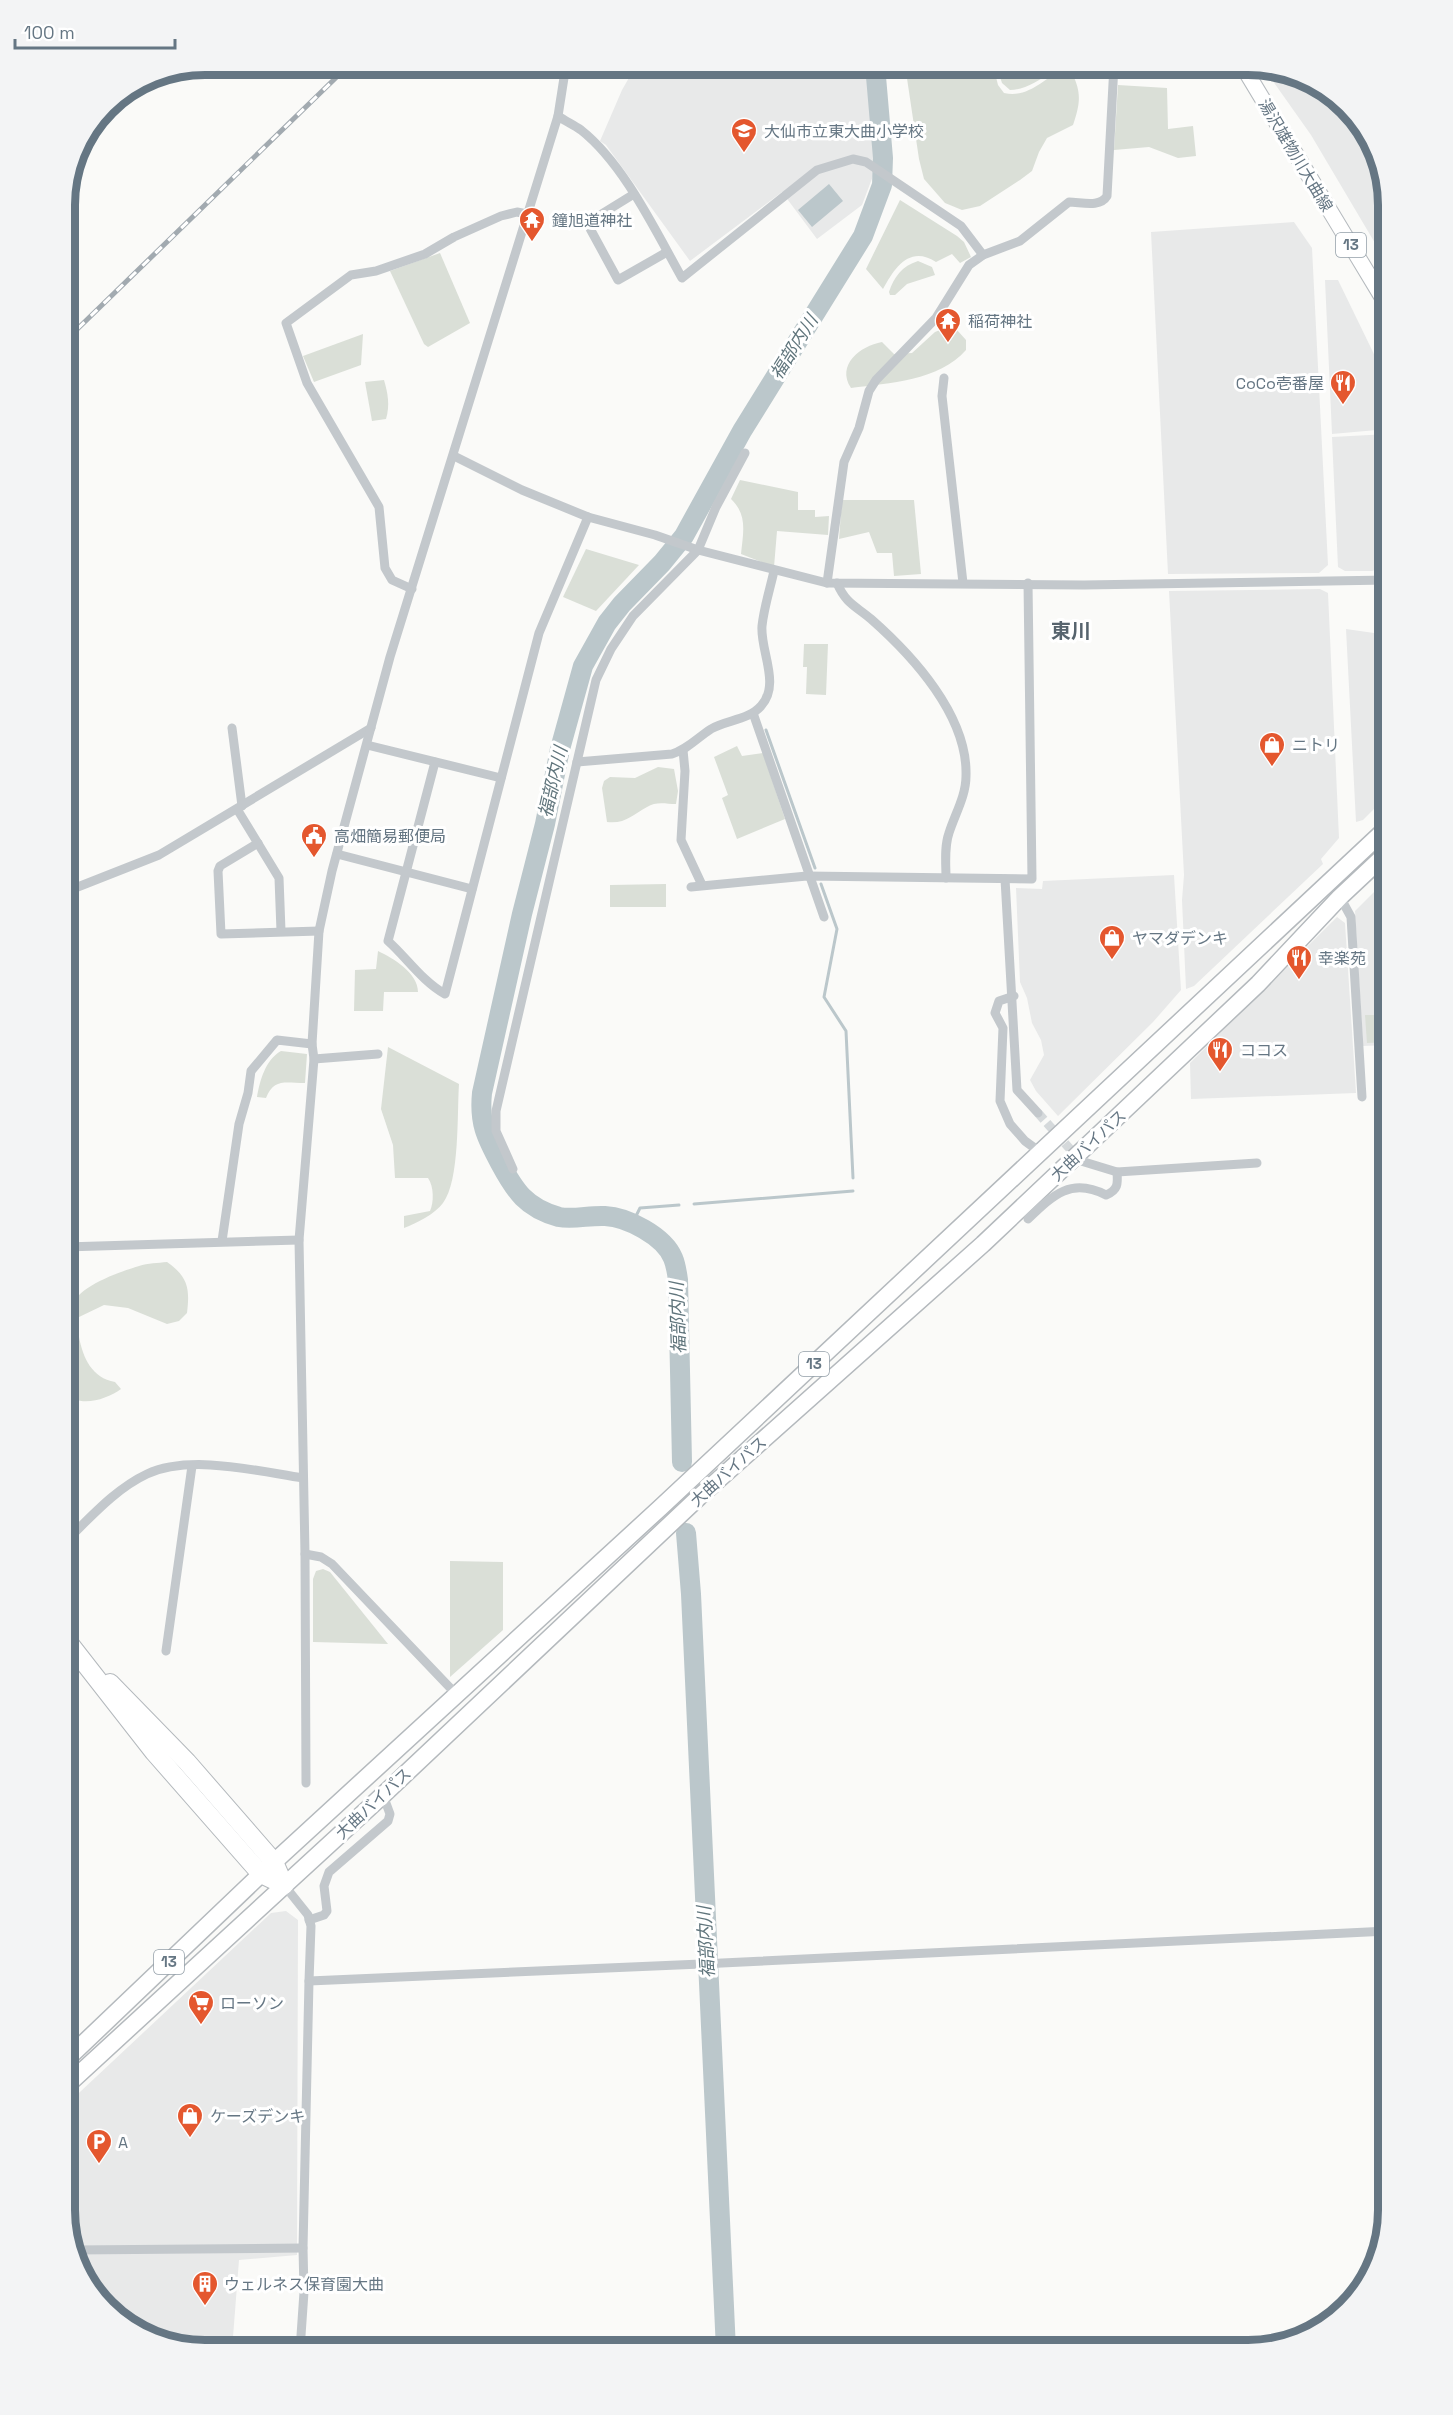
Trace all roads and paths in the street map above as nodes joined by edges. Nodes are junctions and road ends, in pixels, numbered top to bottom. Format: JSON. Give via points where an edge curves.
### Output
{"nodes":[{"id":1,"x":564,"y":75,"type":"edge"},
{"id":2,"x":1113,"y":75,"type":"edge"},
{"id":3,"x":1248,"y":75,"type":"edge"},
{"id":4,"x":558,"y":116,"type":"junction"},
{"id":5,"x":634,"y":194,"type":"junction"},
{"id":6,"x":526,"y":214,"type":"junction"},
{"id":7,"x":667,"y":252,"type":"junction"},
{"id":8,"x":983,"y":255,"type":"junction"},
{"id":9,"x":1378,"y":289,"type":"edge"},
{"id":10,"x":944,"y":378,"type":"dead end"},
{"id":11,"x":745,"y":453,"type":"dead end"},
{"id":12,"x":454,"y":456,"type":"junction"},
{"id":13,"x":588,"y":517,"type":"junction"},
{"id":14,"x":694,"y":548,"type":"junction"},
{"id":15,"x":774,"y":571,"type":"junction"},
{"id":16,"x":1378,"y":580,"type":"edge"},
{"id":17,"x":832,"y":583,"type":"junction"},
{"id":18,"x":963,"y":583,"type":"junction"},
{"id":19,"x":1028,"y":583,"type":"junction"},
{"id":20,"x":412,"y":589,"type":"junction"},
{"id":21,"x":753,"y":713,"type":"junction"},
{"id":22,"x":232,"y":728,"type":"dead end"},
{"id":23,"x":371,"y":728,"type":"junction"},
{"id":24,"x":367,"y":745,"type":"junction"},
{"id":25,"x":683,"y":750,"type":"junction"},
{"id":26,"x":435,"y":762,"type":"junction"},
{"id":27,"x":577,"y":762,"type":"junction"},
{"id":28,"x":501,"y":778,"type":"junction"},
{"id":29,"x":239,"y":807,"type":"junction"},
{"id":30,"x":1378,"y":837,"type":"edge"},
{"id":31,"x":258,"y":843,"type":"junction"},
{"id":32,"x":337,"y":854,"type":"junction"},
{"id":33,"x":1378,"y":862,"type":"edge"},
{"id":34,"x":406,"y":872,"type":"junction"},
{"id":35,"x":811,"y":876,"type":"junction"},
{"id":36,"x":946,"y":878,"type":"junction"},
{"id":37,"x":1005,"y":879,"type":"junction"},
{"id":38,"x":702,"y":885,"type":"junction"},
{"id":39,"x":692,"y":886,"type":"dead end"},
{"id":40,"x":75,"y":888,"type":"edge"},
{"id":41,"x":472,"y":889,"type":"junction"},
{"id":42,"x":1340,"y":897,"type":"junction"},
{"id":43,"x":824,"y":917,"type":"dead end"},
{"id":44,"x":281,"y":931,"type":"junction"},
{"id":45,"x":320,"y":931,"type":"junction"},
{"id":46,"x":1014,"y":996,"type":"junction"},
{"id":47,"x":312,"y":1044,"type":"junction"},
{"id":48,"x":378,"y":1054,"type":"dead end"},
{"id":49,"x":314,"y":1059,"type":"junction"},
{"id":50,"x":1362,"y":1097,"type":"dead end"},
{"id":51,"x":1038,"y":1113,"type":"tunnel mouth"},
{"id":52,"x":1040,"y":1152,"type":"junction"},
{"id":53,"x":1081,"y":1161,"type":"tunnel mouth"},
{"id":54,"x":1257,"y":1163,"type":"dead end"},
{"id":55,"x":513,"y":1169,"type":"dead end"},
{"id":56,"x":1117,"y":1172,"type":"junction"},
{"id":57,"x":1025,"y":1204,"type":"junction"},
{"id":58,"x":299,"y":1240,"type":"junction"},
{"id":59,"x":222,"y":1241,"type":"junction"},
{"id":60,"x":75,"y":1247,"type":"edge"},
{"id":61,"x":192,"y":1466,"type":"junction"},
{"id":62,"x":303,"y":1478,"type":"junction"},
{"id":63,"x":75,"y":1533,"type":"edge"},
{"id":64,"x":305,"y":1554,"type":"junction"},
{"id":65,"x":75,"y":1649,"type":"edge"},
{"id":66,"x":166,"y":1651,"type":"dead end"},
{"id":67,"x":456,"y":1694,"type":"junction"},
{"id":68,"x":306,"y":1783,"type":"dead end"},
{"id":69,"x":383,"y":1795,"type":"junction"},
{"id":70,"x":268,"y":1868,"type":"junction"},
{"id":71,"x":284,"y":1885,"type":"junction"},
{"id":72,"x":309,"y":1920,"type":"junction"},
{"id":73,"x":1378,"y":1932,"type":"edge"},
{"id":74,"x":309,"y":1981,"type":"junction"},
{"id":75,"x":75,"y":2051,"type":"edge"},
{"id":76,"x":75,"y":2078,"type":"edge"},
{"id":77,"x":303,"y":2248,"type":"junction"},
{"id":78,"x":82,"y":2250,"type":"edge"},
{"id":79,"x":301,"y":2340,"type":"edge"}],
"edges":[{"from":1,"to":4,"type":"street"},
{"from":2,"to":8,"type":"street","via":[[1104,201],[1069,202],[1020,241]]},
{"from":3,"to":9,"type":"main road","name":"湯沢雄物川大曲線","number":"13"},
{"from":4,"to":5,"type":"street","via":[[596,144]]},
{"from":4,"to":6,"type":"street"},
{"from":5,"to":7,"type":"street"},
{"from":5,"to":7,"type":"street","via":[[587,223],[618,280]]},
{"from":6,"to":12,"type":"street"},
{"from":6,"to":20,"type":"street","via":[[501,216],[425,254],[351,275],[286,323],[308,383],[379,507],[387,575]]},
{"from":7,"to":8,"type":"street","via":[[682,278],[817,170],[853,159],[866,162],[961,226]]},
{"from":8,"to":17,"type":"street","via":[[969,265],[936,318],[869,391],[844,462]]},
{"from":10,"to":18,"type":"street","via":[[942,396]]},
{"from":11,"to":14,"type":"street"},
{"from":12,"to":13,"type":"street"},
{"from":12,"to":20,"type":"street"},
{"from":13,"to":14,"type":"street"},
{"from":13,"to":28,"type":"street","via":[[539,633]]},
{"from":14,"to":15,"type":"street"},
{"from":14,"to":27,"type":"street","via":[[640,608],[611,649],[596,680]]},
{"from":15,"to":17,"type":"street"},
{"from":15,"to":21,"type":"street","via":[[762,628],[770,691]]},
{"from":16,"to":19,"type":"street"},
{"from":17,"to":18,"type":"street"},
{"from":17,"to":36,"type":"street","via":[[935,686],[957,733],[966,777],[946,845]]},
{"from":18,"to":19,"type":"street"},
{"from":19,"to":37,"type":"street","via":[[1032,879]]},
{"from":20,"to":23,"type":"street"},
{"from":21,"to":25,"type":"street","via":[[710,730]]},
{"from":21,"to":35,"type":"street"},
{"from":22,"to":29,"type":"street"},
{"from":23,"to":24,"type":"street"},
{"from":23,"to":29,"type":"street"},
{"from":24,"to":26,"type":"street"},
{"from":24,"to":32,"type":"street"},
{"from":25,"to":27,"type":"street"},
{"from":25,"to":38,"type":"street","via":[[681,840]]},
{"from":26,"to":28,"type":"street"},
{"from":26,"to":34,"type":"street"},
{"from":27,"to":55,"type":"street","via":[[496,1111],[496,1131]]},
{"from":28,"to":41,"type":"street"},
{"from":29,"to":31,"type":"street"},
{"from":29,"to":40,"type":"street","via":[[159,855]]},
{"from":30,"to":52,"type":"highway","name":"大曲バイパス","number":"13"},
{"from":31,"to":44,"type":"street","via":[[279,878]]},
{"from":31,"to":44,"type":"street","via":[[220,866],[221,934]]},
{"from":32,"to":34,"type":"street"},
{"from":32,"to":45,"type":"street"},
{"from":33,"to":42,"type":"highway","name":"大曲バイパス","number":"13"},
{"from":34,"to":41,"type":"street"},
{"from":34,"to":41,"type":"street","via":[[388,941],[431,986],[445,994]]},
{"from":35,"to":36,"type":"street"},
{"from":35,"to":38,"type":"street"},
{"from":35,"to":43,"type":"street"},
{"from":36,"to":37,"type":"street"},
{"from":37,"to":46,"type":"street"},
{"from":38,"to":39,"type":"street"},
{"from":42,"to":50,"type":"street","via":[[1351,917]]},
{"from":42,"to":57,"type":"highway","name":"大曲バイパス","number":"13","via":[[1258,984]]},
{"from":44,"to":45,"type":"street"},
{"from":45,"to":47,"type":"street"},
{"from":46,"to":51,"type":"street","via":[[1017,1090]]},
{"from":46,"to":52,"type":"street","via":[[999,1001],[995,1013],[1003,1028],[1000,1101],[1010,1124]]},
{"from":47,"to":49,"type":"street"},
{"from":47,"to":59,"type":"street","via":[[277,1040],[251,1071]]},
{"from":48,"to":49,"type":"street"},
{"from":49,"to":58,"type":"street"},
{"from":52,"to":67,"type":"highway","name":"大曲バイパス","number":"13"},
{"from":53,"to":56,"type":"street"},
{"from":54,"to":56,"type":"street"},
{"from":56,"to":57,"type":"street","via":[[1118,1185],[1106,1195],[1079,1187],[1062,1190],[1028,1219]]},
{"from":57,"to":69,"type":"highway","name":"大曲バイパス","number":"13","via":[[699,1497]]},
{"from":58,"to":59,"type":"street"},
{"from":58,"to":62,"type":"street"},
{"from":59,"to":60,"type":"street"},
{"from":61,"to":62,"type":"street","via":[[231,1467]]},
{"from":61,"to":63,"type":"street","via":[[147,1474],[121,1490]]},
{"from":61,"to":66,"type":"street"},
{"from":62,"to":64,"type":"street"},
{"from":64,"to":67,"type":"street","via":[[332,1564]]},
{"from":64,"to":68,"type":"street"},
{"from":65,"to":70,"type":"highway","via":[[187,1762]]},
{"from":67,"to":70,"type":"highway","name":"大曲バイパス","number":"13"},
{"from":69,"to":71,"type":"highway","name":"大曲バイパス","number":"13"},
{"from":69,"to":72,"type":"street","via":[[390,1814],[388,1821],[329,1872],[324,1886],[327,1911]]},
{"from":70,"to":71,"type":"highway"},
{"from":70,"to":75,"type":"highway","name":"大曲バイパス","number":"13"},
{"from":71,"to":72,"type":"street"},
{"from":71,"to":76,"type":"highway","name":"大曲バイパス","number":"13"},
{"from":72,"to":74,"type":"street"},
{"from":73,"to":74,"type":"street"},
{"from":74,"to":77,"type":"street"},
{"from":77,"to":78,"type":"street"},
{"from":77,"to":79,"type":"street"}]}
